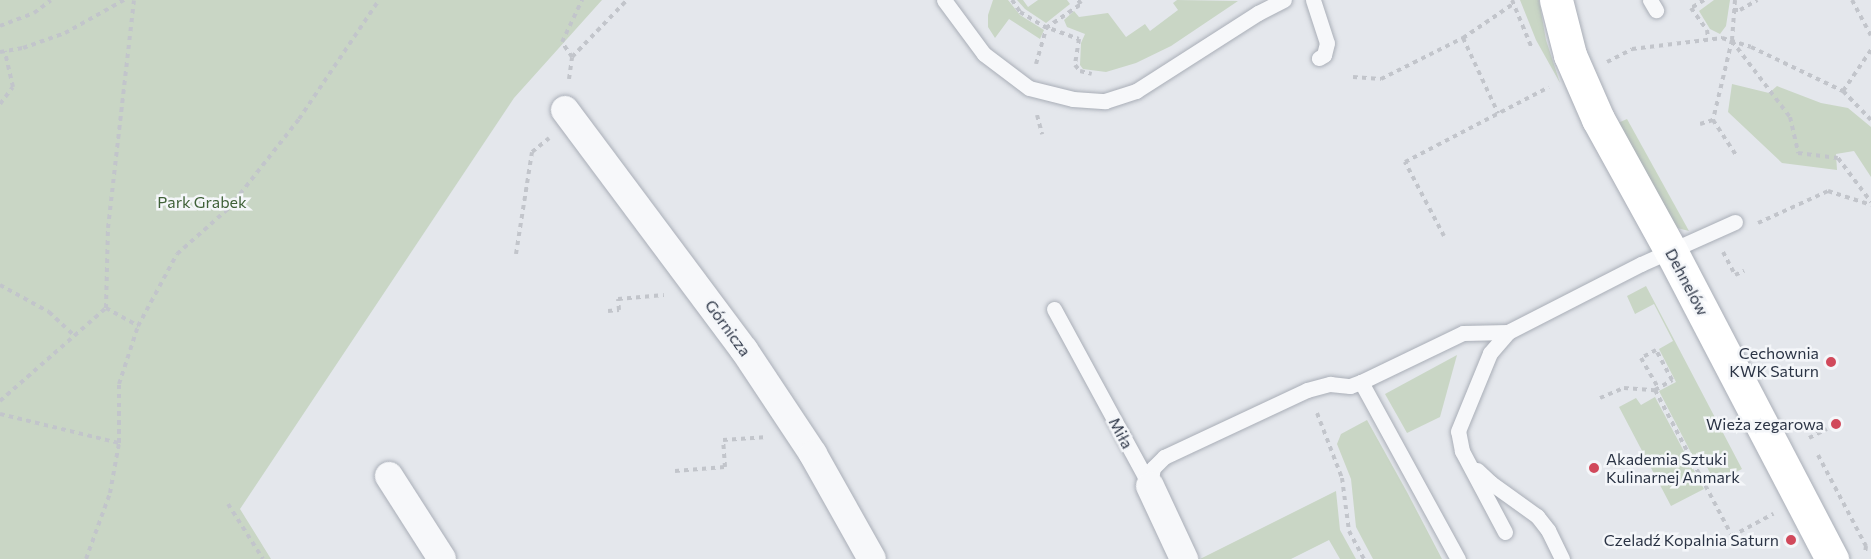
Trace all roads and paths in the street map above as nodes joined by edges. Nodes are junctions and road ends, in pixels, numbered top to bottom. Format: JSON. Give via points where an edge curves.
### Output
{"nodes":[{"id":1,"x":51,"y":0,"type":"edge"},
{"id":2,"x":122,"y":0,"type":"edge"},
{"id":3,"x":134,"y":0,"type":"edge"},
{"id":4,"x":379,"y":0,"type":"edge"},
{"id":5,"x":582,"y":0,"type":"edge"},
{"id":6,"x":627,"y":0,"type":"edge"},
{"id":7,"x":1012,"y":0,"type":"edge"},
{"id":8,"x":1078,"y":0,"type":"edge"},
{"id":9,"x":1284,"y":0,"type":"edge"},
{"id":10,"x":1313,"y":0,"type":"edge"},
{"id":11,"x":1556,"y":0,"type":"edge"},
{"id":12,"x":1704,"y":0,"type":"edge"},
{"id":13,"x":1735,"y":0,"type":"edge"},
{"id":14,"x":1757,"y":0,"type":"edge"},
{"id":15,"x":1852,"y":0,"type":"edge"},
{"id":16,"x":952,"y":3,"type":"edge"},
{"id":17,"x":1513,"y":4,"type":"dead end"},
{"id":18,"x":1733,"y":10,"type":"junction"},
{"id":19,"x":0,"y":26,"type":"edge"},
{"id":20,"x":1046,"y":28,"type":"junction"},
{"id":21,"x":1871,"y":36,"type":"edge"},
{"id":22,"x":1463,"y":38,"type":"junction"},
{"id":23,"x":1708,"y":39,"type":"junction"},
{"id":24,"x":1732,"y":40,"type":"junction"},
{"id":25,"x":3,"y":51,"type":"edge"},
{"id":26,"x":1871,"y":51,"type":"edge"},
{"id":27,"x":572,"y":57,"type":"junction"},
{"id":28,"x":1319,"y":58,"type":"dead end"},
{"id":29,"x":1605,"y":63,"type":"dead end"},
{"id":30,"x":1097,"y":75,"type":"dead end"},
{"id":31,"x":1353,"y":77,"type":"dead end"},
{"id":32,"x":1552,"y":85,"type":"dead end"},
{"id":33,"x":1029,"y":88,"type":"junction"},
{"id":34,"x":1843,"y":91,"type":"junction"},
{"id":35,"x":0,"y":104,"type":"edge"},
{"id":36,"x":1498,"y":113,"type":"junction"},
{"id":37,"x":569,"y":115,"type":"junction"},
{"id":38,"x":1713,"y":120,"type":"junction"},
{"id":39,"x":1871,"y":120,"type":"edge"},
{"id":40,"x":1700,"y":124,"type":"dead end"},
{"id":41,"x":1042,"y":134,"type":"dead end"},
{"id":42,"x":1736,"y":155,"type":"dead end"},
{"id":43,"x":1871,"y":204,"type":"edge"},
{"id":44,"x":1742,"y":225,"type":"joint"},
{"id":45,"x":1444,"y":236,"type":"dead end"},
{"id":46,"x":1718,"y":243,"type":"dead end"},
{"id":47,"x":1671,"y":251,"type":"junction"},
{"id":48,"x":516,"y":254,"type":"dead end"},
{"id":49,"x":1744,"y":271,"type":"dead end"},
{"id":50,"x":0,"y":285,"type":"edge"},
{"id":51,"x":106,"y":308,"type":"junction"},
{"id":52,"x":1054,"y":309,"type":"dead end"},
{"id":53,"x":138,"y":326,"type":"junction"},
{"id":54,"x":1508,"y":332,"type":"junction"},
{"id":55,"x":74,"y":335,"type":"junction"},
{"id":56,"x":1361,"y":382,"type":"junction"},
{"id":57,"x":1657,"y":389,"type":"junction"},
{"id":58,"x":1307,"y":390,"type":"junction"},
{"id":59,"x":1600,"y":398,"type":"dead end"},
{"id":60,"x":0,"y":401,"type":"edge"},
{"id":61,"x":0,"y":414,"type":"edge"},
{"id":62,"x":1827,"y":429,"type":"dead end"},
{"id":63,"x":775,"y":433,"type":"dead end"},
{"id":64,"x":1809,"y":438,"type":"dead end"},
{"id":65,"x":119,"y":443,"type":"junction"},
{"id":66,"x":1462,"y":451,"type":"junction"},
{"id":67,"x":675,"y":471,"type":"dead end"},
{"id":68,"x":388,"y":476,"type":"dead end"},
{"id":69,"x":1150,"y":486,"type":"junction"},
{"id":70,"x":228,"y":504,"type":"dead end"},
{"id":71,"x":1782,"y":510,"type":"dead end"},
{"id":72,"x":1505,"y":532,"type":"dead end"},
{"id":73,"x":86,"y":559,"type":"edge"},
{"id":74,"x":263,"y":559,"type":"edge"},
{"id":75,"x":442,"y":559,"type":"edge"},
{"id":76,"x":872,"y":559,"type":"edge"},
{"id":77,"x":1184,"y":559,"type":"edge"},
{"id":78,"x":1364,"y":559,"type":"edge"},
{"id":79,"x":1458,"y":559,"type":"edge"},
{"id":80,"x":1562,"y":559,"type":"edge"},
{"id":81,"x":1832,"y":559,"type":"edge"}],
"edges":[{"from":1,"to":19,"type":"path","via":[[34,13]]},
{"from":2,"to":25,"type":"path","via":[[65,33]]},
{"from":3,"to":51,"type":"path","via":[[108,228]]},
{"from":4,"to":53,"type":"path","via":[[299,119],[229,208],[177,254]]},
{"from":5,"to":27,"type":"path","via":[[562,42]]},
{"from":6,"to":27,"type":"path"},
{"from":7,"to":20,"type":"path","via":[[1020,12]]},
{"from":8,"to":20,"type":"path","via":[[1081,4]]},
{"from":9,"to":33,"type":"lane","via":[[1136,91],[1105,102],[1072,99]]},
{"from":10,"to":28,"type":"lane","via":[[1327,43]]},
{"from":11,"to":47,"type":"street","name":"Dehnelów","via":[[1564,38],[1586,95]]},
{"from":12,"to":23,"type":"path","via":[[1691,8],[1707,30]]},
{"from":13,"to":18,"type":"path"},
{"from":14,"to":18,"type":"path"},
{"from":15,"to":21,"type":"path"},
{"from":16,"to":33,"type":"lane","via":[[984,54]]},
{"from":17,"to":22,"type":"path"},
{"from":18,"to":24,"type":"path"},
{"from":20,"to":30,"type":"path","via":[[1079,39],[1074,65],[1080,71]]},
{"from":20,"to":33,"type":"path"},
{"from":22,"to":31,"type":"path","via":[[1381,79]]},
{"from":22,"to":36,"type":"path"},
{"from":23,"to":24,"type":"path"},
{"from":23,"to":29,"type":"path","via":[[1632,49]]},
{"from":24,"to":34,"type":"path"},
{"from":24,"to":38,"type":"path"},
{"from":24,"to":43,"type":"path","via":[[1790,117],[1798,153],[1838,159]]},
{"from":25,"to":35,"type":"path","via":[[13,87]]},
{"from":26,"to":34,"type":"path"},
{"from":27,"to":37,"type":"path"},
{"from":32,"to":36,"type":"path"},
{"from":33,"to":41,"type":"path"},
{"from":34,"to":39,"type":"path"},
{"from":36,"to":45,"type":"path","via":[[1405,162]]},
{"from":37,"to":48,"type":"path","via":[[532,152]]},
{"from":37,"to":76,"type":"street","name":"Górnicza","via":[[744,350],[813,454]]},
{"from":38,"to":40,"type":"path"},
{"from":38,"to":42,"type":"path"},
{"from":43,"to":44,"type":"path","via":[[1828,191]]},
{"from":44,"to":47,"type":"lane"},
{"from":46,"to":49,"type":"path","via":[[1735,275]]},
{"from":47,"to":54,"type":"lane"},
{"from":47,"to":81,"type":"street","name":"Dehnelów"},
{"from":50,"to":55,"type":"path","via":[[50,312]]},
{"from":51,"to":53,"type":"path"},
{"from":51,"to":55,"type":"path"},
{"from":52,"to":69,"type":"lane","name":"Miła"},
{"from":53,"to":65,"type":"path","via":[[119,384]]},
{"from":54,"to":56,"type":"lane","via":[[1463,333]]},
{"from":54,"to":66,"type":"lane","via":[[1490,353],[1458,431]]},
{"from":55,"to":60,"type":"path"},
{"from":56,"to":58,"type":"lane"},
{"from":56,"to":79,"type":"lane"},
{"from":57,"to":57,"type":"path","via":[[1672,380],[1656,350],[1641,358]]},
{"from":57,"to":59,"type":"path","via":[[1624,388]]},
{"from":57,"to":71,"type":"path","via":[[1732,536]]},
{"from":58,"to":69,"type":"lane","via":[[1164,457],[1153,468]]},
{"from":58,"to":78,"type":"path","via":[[1342,478],[1349,531]]},
{"from":61,"to":65,"type":"path"},
{"from":62,"to":64,"type":"path"},
{"from":63,"to":67,"type":"path","via":[[723,440],[725,467]]},
{"from":65,"to":73,"type":"path","via":[[110,493]]},
{"from":66,"to":72,"type":"lane"},
{"from":66,"to":80,"type":"lane","via":[[1482,476],[1537,516]]},
{"from":68,"to":75,"type":"street"},
{"from":69,"to":77,"type":"street","name":"Miła"},
{"from":70,"to":74,"type":"path"}]}
